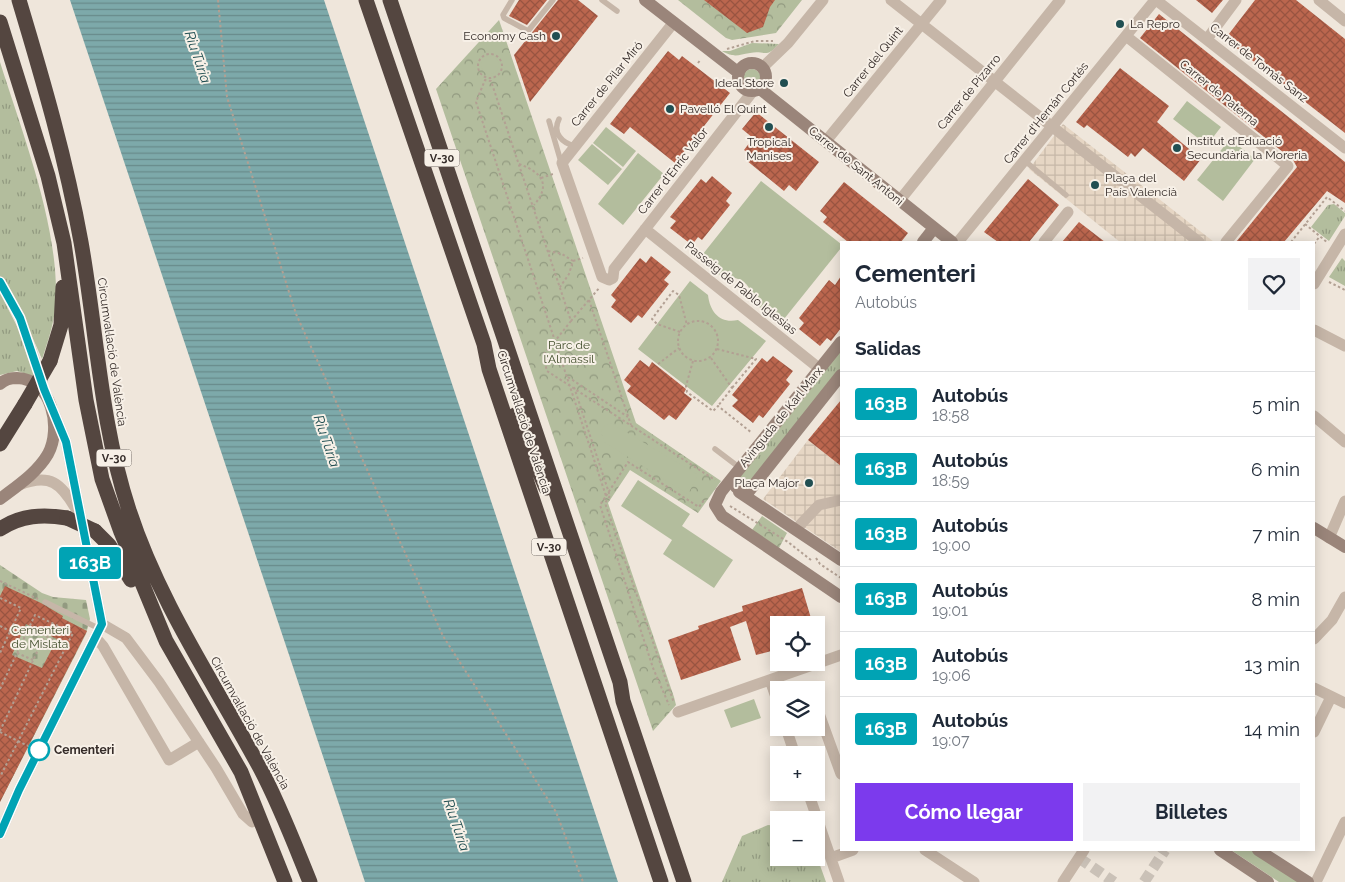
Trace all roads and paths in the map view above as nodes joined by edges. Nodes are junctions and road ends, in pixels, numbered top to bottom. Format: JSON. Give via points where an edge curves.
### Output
{"nodes":[{"id":1,"x":19,"y":0,"type":"edge"},
{"id":2,"x":218,"y":0,"type":"edge"},
{"id":3,"x":366,"y":0,"type":"edge"},
{"id":4,"x":390,"y":0,"type":"edge"},
{"id":5,"x":512,"y":0,"type":"edge"},
{"id":6,"x":552,"y":0,"type":"edge"},
{"id":7,"x":602,"y":0,"type":"edge"},
{"id":8,"x":645,"y":0,"type":"edge"},
{"id":9,"x":823,"y":0,"type":"edge"},
{"id":10,"x":891,"y":0,"type":"edge"},
{"id":11,"x":941,"y":0,"type":"edge"},
{"id":12,"x":1060,"y":0,"type":"edge"},
{"id":13,"x":1155,"y":0,"type":"edge"},
{"id":14,"x":1236,"y":0,"type":"edge"},
{"id":15,"x":1319,"y":0,"type":"edge"},
{"id":16,"x":617,"y":11,"type":"dead end"},
{"id":17,"x":1345,"y":21,"type":"edge"},
{"id":18,"x":0,"y":22,"type":"edge"},
{"id":19,"x":674,"y":22,"type":"junction"},
{"id":20,"x":921,"y":24,"type":"junction"},
{"id":21,"x":0,"y":36,"type":"edge"},
{"id":22,"x":1126,"y":36,"type":"junction"},
{"id":23,"x":776,"y":40,"type":"dead end"},
{"id":24,"x":1207,"y":40,"type":"junction"},
{"id":25,"x":724,"y":49,"type":"dead end"},
{"id":26,"x":7,"y":51,"type":"junction"},
{"id":27,"x":762,"y":68,"type":"junction"},
{"id":28,"x":739,"y":73,"type":"junction"},
{"id":29,"x":489,"y":79,"type":"junction"},
{"id":30,"x":994,"y":82,"type":"junction"},
{"id":31,"x":756,"y":90,"type":"junction"},
{"id":32,"x":559,"y":119,"type":"dead end"},
{"id":33,"x":549,"y":121,"type":"dead end"},
{"id":34,"x":1052,"y":128,"type":"junction"},
{"id":35,"x":826,"y":141,"type":"junction"},
{"id":36,"x":575,"y":146,"type":"junction"},
{"id":37,"x":1345,"y":148,"type":"edge"},
{"id":38,"x":1025,"y":161,"type":"junction"},
{"id":39,"x":519,"y":164,"type":"junction"},
{"id":40,"x":563,"y":167,"type":"junction"},
{"id":41,"x":541,"y":178,"type":"junction"},
{"id":42,"x":1323,"y":194,"type":"dead end"},
{"id":43,"x":1066,"y":195,"type":"dead end"},
{"id":44,"x":1327,"y":197,"type":"junction"},
{"id":45,"x":900,"y":200,"type":"junction"},
{"id":46,"x":533,"y":206,"type":"junction"},
{"id":47,"x":1068,"y":212,"type":"dead end"},
{"id":48,"x":1345,"y":212,"type":"edge"},
{"id":49,"x":58,"y":221,"type":"junction"},
{"id":50,"x":1305,"y":224,"type":"junction"},
{"id":51,"x":934,"y":228,"type":"junction"},
{"id":52,"x":645,"y":229,"type":"junction"},
{"id":53,"x":1345,"y":234,"type":"edge"},
{"id":54,"x":1320,"y":236,"type":"junction"},
{"id":55,"x":923,"y":241,"type":"edge"},
{"id":56,"x":951,"y":241,"type":"edge"},
{"id":57,"x":953,"y":241,"type":"edge"},
{"id":58,"x":1045,"y":241,"type":"edge"},
{"id":59,"x":1198,"y":241,"type":"edge"},
{"id":60,"x":1227,"y":241,"type":"edge"},
{"id":61,"x":1292,"y":241,"type":"edge"},
{"id":62,"x":1315,"y":243,"type":"edge"},
{"id":63,"x":1336,"y":249,"type":"junction"},
{"id":64,"x":548,"y":250,"type":"junction"},
{"id":65,"x":604,"y":275,"type":"junction"},
{"id":66,"x":0,"y":282,"type":"edge"},
{"id":67,"x":1315,"y":282,"type":"edge"},
{"id":68,"x":560,"y":287,"type":"junction"},
{"id":69,"x":589,"y":300,"type":"junction"},
{"id":70,"x":571,"y":321,"type":"junction"},
{"id":71,"x":687,"y":325,"type":"junction"},
{"id":72,"x":1315,"y":331,"type":"edge"},
{"id":73,"x":680,"y":332,"type":"junction"},
{"id":74,"x":555,"y":341,"type":"junction"},
{"id":75,"x":840,"y":343,"type":"edge"},
{"id":76,"x":484,"y":344,"type":"junction"},
{"id":77,"x":1345,"y":346,"type":"edge"},
{"id":78,"x":679,"y":348,"type":"junction"},
{"id":79,"x":717,"y":349,"type":"junction"},
{"id":80,"x":710,"y":358,"type":"junction"},
{"id":81,"x":693,"y":361,"type":"junction"},
{"id":82,"x":658,"y":364,"type":"dead end"},
{"id":83,"x":820,"y":369,"type":"junction"},
{"id":84,"x":567,"y":376,"type":"junction"},
{"id":85,"x":840,"y":376,"type":"edge"},
{"id":86,"x":0,"y":384,"type":"edge"},
{"id":87,"x":570,"y":386,"type":"junction"},
{"id":88,"x":574,"y":387,"type":"junction"},
{"id":89,"x":732,"y":388,"type":"junction"},
{"id":90,"x":51,"y":406,"type":"junction"},
{"id":91,"x":718,"y":406,"type":"junction"},
{"id":92,"x":628,"y":417,"type":"junction"},
{"id":93,"x":1315,"y":417,"type":"edge"},
{"id":94,"x":631,"y":425,"type":"junction"},
{"id":95,"x":762,"y":441,"type":"junction"},
{"id":96,"x":1345,"y":442,"type":"edge"},
{"id":97,"x":0,"y":444,"type":"edge"},
{"id":98,"x":716,"y":449,"type":"dead end"},
{"id":99,"x":736,"y":473,"type":"junction"},
{"id":100,"x":713,"y":479,"type":"dead end"},
{"id":101,"x":18,"y":486,"type":"junction"},
{"id":102,"x":608,"y":492,"type":"junction"},
{"id":103,"x":720,"y":495,"type":"junction"},
{"id":104,"x":746,"y":495,"type":"junction"},
{"id":105,"x":606,"y":496,"type":"junction"},
{"id":106,"x":0,"y":499,"type":"edge"},
{"id":107,"x":704,"y":500,"type":"dead end"},
{"id":108,"x":840,"y":500,"type":"edge"},
{"id":109,"x":1345,"y":500,"type":"edge"},
{"id":110,"x":74,"y":517,"type":"junction"},
{"id":111,"x":800,"y":525,"type":"dead end"},
{"id":112,"x":0,"y":529,"type":"edge"},
{"id":113,"x":1315,"y":529,"type":"edge"},
{"id":114,"x":1329,"y":538,"type":"junction"},
{"id":115,"x":788,"y":542,"type":"junction"},
{"id":116,"x":1345,"y":546,"type":"edge"},
{"id":117,"x":840,"y":559,"type":"edge"},
{"id":118,"x":811,"y":560,"type":"dead end"},
{"id":119,"x":840,"y":577,"type":"edge"},
{"id":120,"x":1,"y":581,"type":"edge"},
{"id":121,"x":0,"y":587,"type":"edge"},
{"id":122,"x":840,"y":596,"type":"edge"},
{"id":123,"x":1345,"y":597,"type":"edge"},
{"id":124,"x":0,"y":598,"type":"edge"},
{"id":125,"x":45,"y":602,"type":"joint"},
{"id":126,"x":0,"y":626,"type":"edge"},
{"id":127,"x":28,"y":628,"type":"junction"},
{"id":128,"x":99,"y":630,"type":"junction"},
{"id":129,"x":10,"y":631,"type":"junction"},
{"id":130,"x":45,"y":635,"type":"junction"},
{"id":131,"x":1315,"y":638,"type":"edge"},
{"id":132,"x":166,"y":640,"type":"junction"},
{"id":133,"x":67,"y":646,"type":"junction"},
{"id":134,"x":0,"y":653,"type":"edge"},
{"id":135,"x":17,"y":653,"type":"junction"},
{"id":136,"x":840,"y":655,"type":"edge"},
{"id":137,"x":33,"y":660,"type":"junction"},
{"id":138,"x":770,"y":680,"type":"joint"},
{"id":139,"x":0,"y":689,"type":"edge"},
{"id":140,"x":1315,"y":689,"type":"edge"},
{"id":141,"x":1331,"y":697,"type":"junction"},
{"id":142,"x":623,"y":701,"type":"junction"},
{"id":143,"x":1345,"y":703,"type":"edge"},
{"id":144,"x":678,"y":712,"type":"junction"},
{"id":145,"x":825,"y":730,"type":"edge"},
{"id":146,"x":1315,"y":730,"type":"edge"},
{"id":147,"x":0,"y":732,"type":"edge"},
{"id":148,"x":18,"y":741,"type":"junction"},
{"id":149,"x":199,"y":742,"type":"junction"},
{"id":150,"x":28,"y":746,"type":"dead end"},
{"id":151,"x":840,"y":771,"type":"edge"},
{"id":152,"x":0,"y":777,"type":"edge"},
{"id":153,"x":811,"y":801,"type":"edge"},
{"id":154,"x":252,"y":822,"type":"dead end"},
{"id":155,"x":1344,"y":825,"type":"edge"},
{"id":156,"x":0,"y":834,"type":"edge"},
{"id":157,"x":850,"y":851,"type":"edge"},
{"id":158,"x":927,"y":851,"type":"edge"},
{"id":159,"x":1083,"y":851,"type":"edge"},
{"id":160,"x":1222,"y":851,"type":"edge"},
{"id":161,"x":1260,"y":851,"type":"edge"},
{"id":162,"x":830,"y":858,"type":"junction"},
{"id":163,"x":285,"y":882,"type":"edge"},
{"id":164,"x":310,"y":882,"type":"edge"},
{"id":165,"x":583,"y":882,"type":"edge"},
{"id":166,"x":661,"y":882,"type":"edge"},
{"id":167,"x":684,"y":882,"type":"edge"},
{"id":168,"x":839,"y":882,"type":"edge"},
{"id":169,"x":974,"y":882,"type":"edge"},
{"id":170,"x":1063,"y":882,"type":"edge"},
{"id":171,"x":1268,"y":882,"type":"edge"},
{"id":172,"x":1308,"y":882,"type":"edge"},
{"id":173,"x":1316,"y":882,"type":"edge"}],
"edges":[{"from":1,"to":164,"type":"highway","name":"Circumval·lació de València","number":"V-30","via":[[71,190],[103,404],[129,511],[171,611],[260,767]]},
{"from":2,"to":165,"type":"path","via":[[228,97],[296,314],[443,636],[556,812]]},
{"from":3,"to":76,"type":"highway","name":"Circumval·lació de València","number":"V-30"},
{"from":4,"to":142,"type":"highway","name":"Circumval·lació de València","number":"V-30","via":[[620,682]]},
{"from":5,"to":6,"type":"lane","via":[[503,14],[504,18],[528,31]]},
{"from":7,"to":16,"type":"lane"},
{"from":8,"to":19,"type":"street"},
{"from":9,"to":27,"type":"street","via":[[788,43]]},
{"from":10,"to":20,"type":"street"},
{"from":11,"to":20,"type":"street","name":"Carrer del Quint"},
{"from":12,"to":30,"type":"street","name":"Carrer de Pizarro"},
{"from":13,"to":22,"type":"street","name":"Carrer d'Hernán Cortés"},
{"from":13,"to":24,"type":"street","name":"Carrer de Tomás Sanz"},
{"from":14,"to":24,"type":"street"},
{"from":15,"to":17,"type":"street"},
{"from":18,"to":26,"type":"highway"},
{"from":19,"to":28,"type":"street"},
{"from":19,"to":36,"type":"street","name":"Carrer de Pilar Miró"},
{"from":20,"to":30,"type":"street"},
{"from":20,"to":35,"type":"street","name":"Carrer del Quint"},
{"from":21,"to":26,"type":"highway"},
{"from":22,"to":34,"type":"street","name":"Carrer d'Hernán Cortés"},
{"from":22,"to":60,"type":"street","name":"Carrer de Paterna","via":[[1288,166]]},
{"from":23,"to":25,"type":"path","via":[[755,41]]},
{"from":24,"to":37,"type":"street","name":"Carrer de Tomás Sanz"},
{"from":26,"to":49,"type":"highway","number":"V-30","via":[[48,176]]},
{"from":27,"to":28,"type":"street","via":[[755,64],[747,65]]},
{"from":27,"to":31,"type":"street","via":[[765,80]]},
{"from":28,"to":31,"type":"street","via":[[741,86]]},
{"from":29,"to":29,"type":"path","via":[[478,66],[481,59],[492,54],[500,60],[502,67],[496,76]]},
{"from":29,"to":39,"type":"path"},
{"from":29,"to":74,"type":"path","via":[[485,80],[476,102]]},
{"from":30,"to":34,"type":"street"},
{"from":30,"to":45,"type":"street","name":"Carrer de Pizarro"},
{"from":31,"to":35,"type":"street","name":"Carrer de Sant Antoni"},
{"from":31,"to":52,"type":"street","name":"Carrer d'Enric Valor"},
{"from":32,"to":36,"type":"lane","via":[[556,128],[561,139],[565,144]]},
{"from":33,"to":40,"type":"lane"},
{"from":34,"to":38,"type":"street","name":"Carrer d'Hernán Cortés"},
{"from":34,"to":59,"type":"street"},
{"from":35,"to":45,"type":"street","name":"Carrer de Sant Antoni"},
{"from":36,"to":40,"type":"street","name":"Carrer de Pilar Miró"},
{"from":38,"to":43,"type":"lane"},
{"from":38,"to":57,"type":"street","name":"Carrer d'Hernán Cortés"},
{"from":39,"to":41,"type":"path","via":[[531,168]]},
{"from":39,"to":46,"type":"path"},
{"from":40,"to":41,"type":"path"},
{"from":40,"to":65,"type":"street","via":[[596,264]]},
{"from":41,"to":46,"type":"path","via":[[541,196]]},
{"from":42,"to":44,"type":"path"},
{"from":44,"to":48,"type":"path"},
{"from":44,"to":50,"type":"path"},
{"from":45,"to":51,"type":"street","name":"Carrer de Sant Antoni"},
{"from":46,"to":64,"type":"path"},
{"from":47,"to":58,"type":"street"},
{"from":49,"to":97,"type":"highway","bridge":true,"via":[[63,302],[61,325],[50,360]]},
{"from":49,"to":132,"type":"highway","number":"V-30","via":[[102,479]]},
{"from":50,"to":54,"type":"path"},
{"from":50,"to":61,"type":"path"},
{"from":51,"to":55,"type":"street"},
{"from":51,"to":56,"type":"street","name":"Carrer de Sant Antoni"},
{"from":52,"to":65,"type":"street","name":"Carrer d'Enric Valor","via":[[614,269],[606,265]]},
{"from":52,"to":83,"type":"street","name":"Passeig de Pablo Iglesias"},
{"from":53,"to":63,"type":"street"},
{"from":54,"to":62,"type":"path"},
{"from":54,"to":63,"type":"path"},
{"from":63,"to":67,"type":"street"},
{"from":64,"to":68,"type":"path"},
{"from":64,"to":68,"type":"path","via":[[573,261]]},
{"from":65,"to":69,"type":"path"},
{"from":66,"to":90,"type":"street","via":[[20,318]]},
{"from":68,"to":70,"type":"path"},
{"from":69,"to":70,"type":"path"},
{"from":69,"to":92,"type":"path"},
{"from":70,"to":74,"type":"path"},
{"from":71,"to":73,"type":"path"},
{"from":71,"to":73,"type":"path","via":[[679,296],[673,291],[652,319]]},
{"from":71,"to":79,"type":"path","via":[[698,321],[711,326],[718,336]]},
{"from":72,"to":77,"type":"street"},
{"from":73,"to":78,"type":"path"},
{"from":74,"to":84,"type":"path"},
{"from":74,"to":87,"type":"path","via":[[543,355],[547,371]]},
{"from":75,"to":83,"type":"street","name":"Avinguda de Karl Marx"},
{"from":76,"to":142,"type":"highway","via":[[497,364],[517,422],[554,508]]},
{"from":76,"to":166,"type":"highway","name":"Circumval·lació de València","number":"V-30","via":[[492,378]]},
{"from":78,"to":81,"type":"path","via":[[685,357]]},
{"from":78,"to":82,"type":"path"},
{"from":79,"to":80,"type":"path"},
{"from":79,"to":89,"type":"path","via":[[756,359]]},
{"from":80,"to":81,"type":"path"},
{"from":80,"to":89,"type":"path"},
{"from":81,"to":91,"type":"path","via":[[687,392],[713,412]]},
{"from":83,"to":95,"type":"street","name":"Avinguda de Karl Marx"},
{"from":84,"to":87,"type":"path"},
{"from":84,"to":92,"type":"path"},
{"from":85,"to":104,"type":"street","name":"Avinguda de Karl Marx"},
{"from":86,"to":90,"type":"street","via":[[14,378],[33,382],[41,388]]},
{"from":87,"to":88,"type":"path"},
{"from":87,"to":105,"type":"path"},
{"from":88,"to":94,"type":"path"},
{"from":88,"to":102,"type":"path"},
{"from":89,"to":91,"type":"path"},
{"from":90,"to":101,"type":"street","via":[[55,425],[48,453]]},
{"from":90,"to":110,"type":"street","via":[[66,442]]},
{"from":91,"to":95,"type":"path"},
{"from":92,"to":94,"type":"path"},
{"from":93,"to":96,"type":"street"},
{"from":94,"to":100,"type":"path"},
{"from":95,"to":99,"type":"street","name":"Avinguda de Karl Marx"},
{"from":98,"to":99,"type":"lane"},
{"from":99,"to":103,"type":"street","name":"Avinguda de Karl Marx"},
{"from":99,"to":104,"type":"street","via":[[736,487]]},
{"from":101,"to":106,"type":"street"},
{"from":101,"to":110,"type":"street","via":[[31,481],[51,481],[66,491]]},
{"from":102,"to":105,"type":"path"},
{"from":102,"to":107,"type":"path","via":[[628,462],[699,507]]},
{"from":102,"to":144,"type":"path","via":[[610,496],[605,503]]},
{"from":103,"to":104,"type":"street","via":[[735,491]]},
{"from":103,"to":115,"type":"path"},
{"from":103,"to":122,"type":"street","via":[[716,505],[722,516]]},
{"from":104,"to":117,"type":"street"},
{"from":105,"to":144,"type":"path","via":[[600,505],[653,668],[670,708]]},
{"from":108,"to":111,"type":"street","via":[[819,505]]},
{"from":109,"to":114,"type":"street"},
{"from":110,"to":112,"type":"highway","via":[[30,516]]},
{"from":110,"to":128,"type":"street"},
{"from":110,"to":132,"type":"highway","bridge":true,"via":[[109,545]]},
{"from":113,"to":114,"type":"street"},
{"from":114,"to":116,"type":"street"},
{"from":115,"to":118,"type":"path"},
{"from":115,"to":119,"type":"path","via":[[809,553]]},
{"from":120,"to":121,"type":"path"},
{"from":120,"to":125,"type":"path"},
{"from":123,"to":131,"type":"street","via":[[1332,620]]},
{"from":124,"to":129,"type":"path","via":[[21,608]]},
{"from":125,"to":128,"type":"lane"},
{"from":126,"to":129,"type":"path"},
{"from":127,"to":130,"type":"path"},
{"from":127,"to":133,"type":"path","via":[[35,615],[66,629],[73,633]]},
{"from":127,"to":135,"type":"path"},
{"from":128,"to":149,"type":"street","via":[[126,638]]},
{"from":128,"to":149,"type":"street","via":[[103,646],[169,760]]},
{"from":128,"to":156,"type":"street"},
{"from":129,"to":134,"type":"path"},
{"from":130,"to":133,"type":"path"},
{"from":130,"to":137,"type":"path"},
{"from":132,"to":163,"type":"highway","number":"V-30","via":[[241,772]]},
{"from":133,"to":148,"type":"path"},
{"from":135,"to":137,"type":"path"},
{"from":135,"to":139,"type":"path"},
{"from":136,"to":138,"type":"street"},
{"from":137,"to":147,"type":"path"},
{"from":138,"to":144,"type":"street"},
{"from":140,"to":141,"type":"street"},
{"from":141,"to":143,"type":"street"},
{"from":141,"to":146,"type":"street"},
{"from":142,"to":167,"type":"highway","name":"Circumval·lació de València","number":"V-30"},
{"from":145,"to":151,"type":"street"},
{"from":147,"to":148,"type":"path"},
{"from":148,"to":150,"type":"path"},
{"from":148,"to":152,"type":"path"},
{"from":149,"to":154,"type":"street","via":[[243,814]]},
{"from":153,"to":162,"type":"street"},
{"from":155,"to":173,"type":"street"},
{"from":157,"to":162,"type":"street"},
{"from":158,"to":169,"type":"street"},
{"from":159,"to":170,"type":"street"},
{"from":160,"to":171,"type":"street"},
{"from":161,"to":172,"type":"street"},
{"from":162,"to":168,"type":"street"}]}
